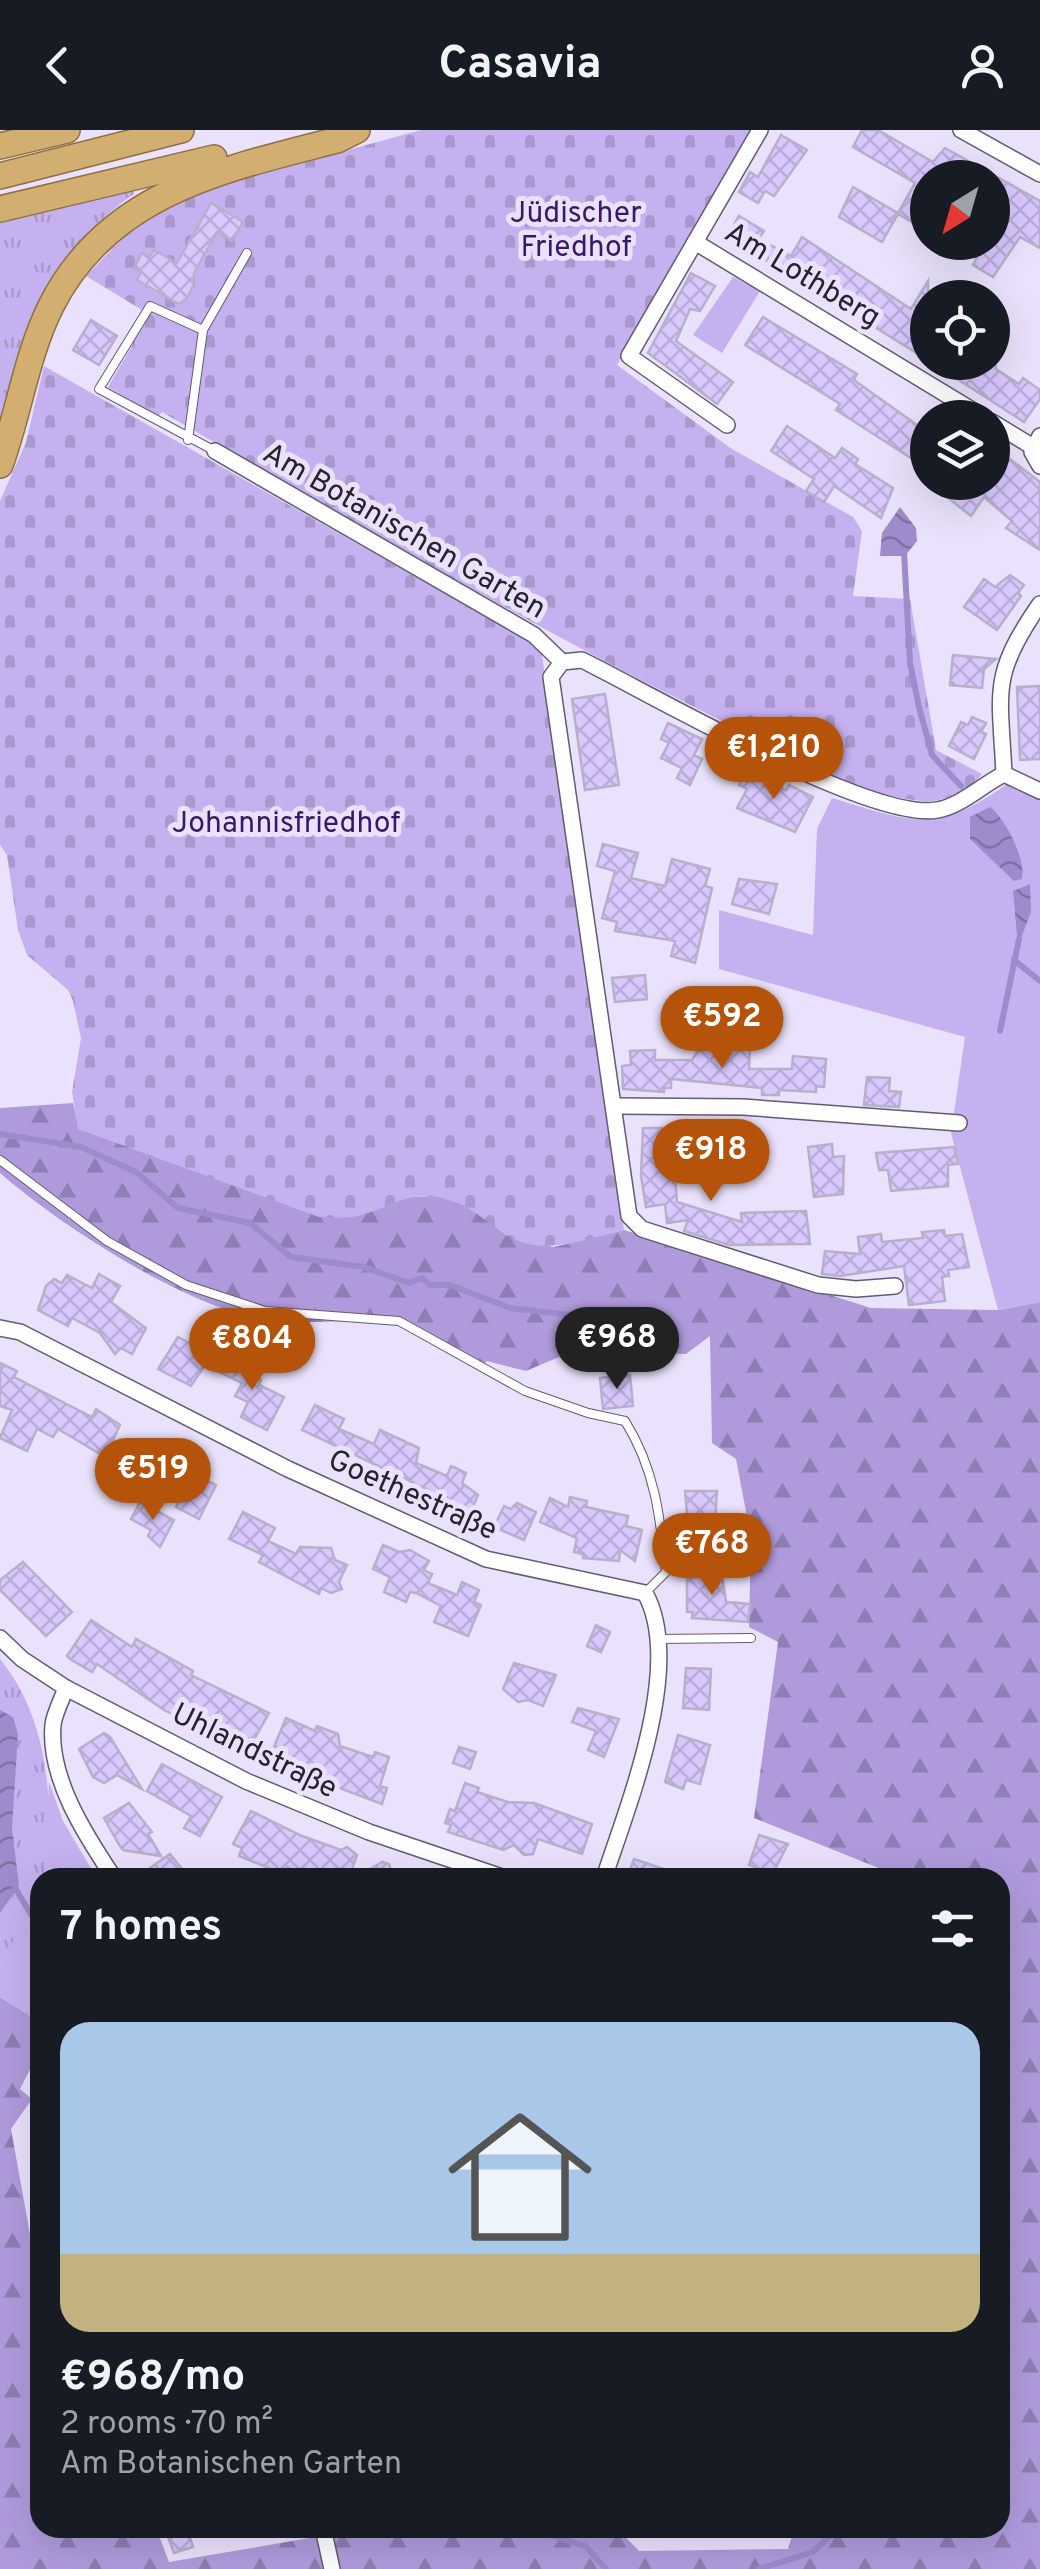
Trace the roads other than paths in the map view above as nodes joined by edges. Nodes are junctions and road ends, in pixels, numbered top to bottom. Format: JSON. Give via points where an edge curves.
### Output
{"nodes":[{"id":1,"x":67,"y":130,"type":"edge"},
{"id":2,"x":181,"y":130,"type":"edge"},
{"id":3,"x":328,"y":130,"type":"edge"},
{"id":4,"x":357,"y":130,"type":"edge"},
{"id":5,"x":760,"y":130,"type":"edge"},
{"id":6,"x":961,"y":130,"type":"edge"},
{"id":7,"x":0,"y":146,"type":"edge"},
{"id":8,"x":1040,"y":174,"type":"edge"},
{"id":9,"x":0,"y":176,"type":"edge"},
{"id":10,"x":0,"y":210,"type":"edge"},
{"id":11,"x":695,"y":242,"type":"junction"},
{"id":12,"x":247,"y":253,"type":"dead end"},
{"id":13,"x":203,"y":330,"type":"junction"},
{"id":14,"x":954,"y":400,"type":"edge"},
{"id":15,"x":726,"y":425,"type":"dead end"},
{"id":16,"x":1010,"y":430,"type":"edge"},
{"id":17,"x":188,"y":440,"type":"junction"},
{"id":18,"x":1036,"y":442,"type":"edge"},
{"id":19,"x":214,"y":451,"type":"joint"},
{"id":20,"x":0,"y":466,"type":"edge"},
{"id":21,"x":1040,"y":466,"type":"edge"},
{"id":22,"x":1040,"y":604,"type":"edge"},
{"id":23,"x":562,"y":662,"type":"junction"},
{"id":24,"x":1004,"y":774,"type":"junction"},
{"id":25,"x":1040,"y":791,"type":"edge"},
{"id":26,"x":616,"y":1106,"type":"junction"},
{"id":27,"x":959,"y":1123,"type":"dead end"},
{"id":28,"x":0,"y":1160,"type":"edge"},
{"id":29,"x":895,"y":1286,"type":"dead end"},
{"id":30,"x":0,"y":1328,"type":"edge"},
{"id":31,"x":645,"y":1594,"type":"junction"},
{"id":32,"x":0,"y":1638,"type":"edge"},
{"id":33,"x":752,"y":1638,"type":"dead end"},
{"id":34,"x":658,"y":1639,"type":"junction"},
{"id":35,"x":66,"y":1688,"type":"junction"},
{"id":36,"x":108,"y":1868,"type":"edge"},
{"id":37,"x":477,"y":1868,"type":"edge"},
{"id":38,"x":607,"y":1868,"type":"edge"},
{"id":39,"x":325,"y":2538,"type":"edge"},
{"id":40,"x":332,"y":2569,"type":"edge"}],
"edges":[{"from":1,"to":7,"type":"highway"},
{"from":2,"to":9,"type":"highway"},
{"from":3,"to":10,"type":"highway"},
{"from":4,"to":20,"type":"highway","via":[[198,178],[108,234],[51,306]]},
{"from":5,"to":11,"type":"street"},
{"from":6,"to":8,"type":"street"},
{"from":11,"to":14,"type":"street","name":"Am Lothberg"},
{"from":11,"to":15,"type":"street","via":[[629,356]]},
{"from":12,"to":13,"type":"lane"},
{"from":13,"to":17,"type":"lane"},
{"from":13,"to":17,"type":"lane","via":[[150,306],[99,389]]},
{"from":16,"to":18,"type":"street"},
{"from":17,"to":19,"type":"lane"},
{"from":18,"to":21,"type":"street"},
{"from":19,"to":23,"type":"street","name":"Am Botanischen Garten","via":[[534,635]]},
{"from":22,"to":24,"type":"street","via":[[1012,644],[1001,675]]},
{"from":23,"to":24,"type":"street","name":"Am Botanischen Garten","via":[[582,660],[874,801],[938,810]]},
{"from":23,"to":26,"type":"street","via":[[551,677]]},
{"from":24,"to":25,"type":"street"},
{"from":26,"to":27,"type":"street","via":[[743,1107]]},
{"from":26,"to":29,"type":"street","via":[[629,1216],[642,1229],[818,1285]]},
{"from":28,"to":31,"type":"lane","via":[[107,1241],[186,1285],[265,1311],[399,1321],[525,1391],[626,1420],[644,1451],[660,1509],[666,1572]]},
{"from":30,"to":31,"type":"street","name":"Goethestraße","via":[[486,1558]]},
{"from":31,"to":34,"type":"street"},
{"from":32,"to":35,"type":"street","name":"Uhlandstraße"},
{"from":33,"to":34,"type":"lane"},
{"from":34,"to":38,"type":"street","via":[[646,1750]]},
{"from":35,"to":36,"type":"street","via":[[52,1724],[57,1758],[78,1818]]},
{"from":35,"to":37,"type":"street","name":"Uhlandstraße","via":[[307,1808]]},
{"from":39,"to":40,"type":"street"}]}
